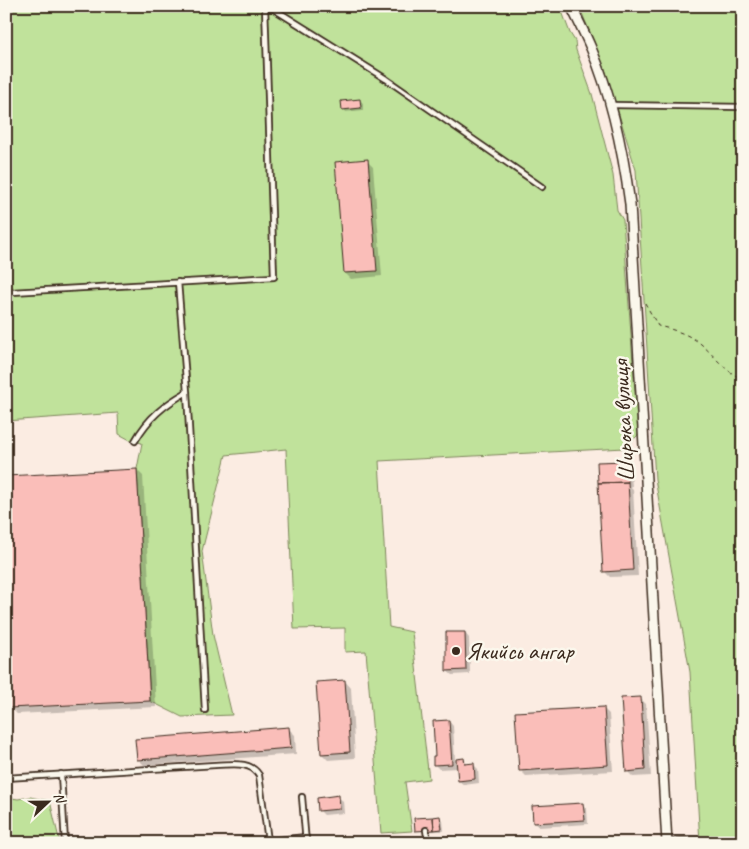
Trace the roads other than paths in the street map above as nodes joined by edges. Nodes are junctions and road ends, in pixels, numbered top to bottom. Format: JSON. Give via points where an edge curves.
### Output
{"nodes":[{"id":1,"x":267,"y":6,"type":"edge"},
{"id":2,"x":571,"y":6,"type":"edge"},
{"id":3,"x":610,"y":106,"type":"junction"},
{"id":4,"x":743,"y":107,"type":"edge"},
{"id":5,"x":542,"y":187,"type":"dead end"},
{"id":6,"x":178,"y":282,"type":"junction"},
{"id":7,"x":6,"y":296,"type":"edge"},
{"id":8,"x":187,"y":392,"type":"junction"},
{"id":9,"x":135,"y":442,"type":"dead end"},
{"id":10,"x":204,"y":710,"type":"dead end"},
{"id":11,"x":61,"y":774,"type":"junction"},
{"id":12,"x":6,"y":778,"type":"edge"},
{"id":13,"x":302,"y":797,"type":"dead end"},
{"id":14,"x":426,"y":830,"type":"dead end"},
{"id":15,"x":306,"y":840,"type":"edge"},
{"id":16,"x":743,"y":842,"type":"edge"},
{"id":17,"x":65,"y":843,"type":"edge"},
{"id":18,"x":428,"y":843,"type":"edge"},
{"id":19,"x":667,"y":843,"type":"edge"},
{"id":20,"x":676,"y":843,"type":"edge"}],
"edges":[{"from":1,"to":5,"type":"lane","via":[[386,78]]},
{"from":1,"to":6,"type":"lane","via":[[274,277]]},
{"from":2,"to":3,"type":"street","name":"Широка вулиця","via":[[592,49]]},
{"from":3,"to":4,"type":"lane"},
{"from":3,"to":19,"type":"street","name":"Широка вулиця","via":[[624,159],[630,204]]},
{"from":6,"to":7,"type":"lane","via":[[12,292]]},
{"from":6,"to":8,"type":"lane"},
{"from":8,"to":9,"type":"lane","via":[[157,411]]},
{"from":8,"to":10,"type":"lane"},
{"from":11,"to":12,"type":"lane"},
{"from":11,"to":15,"type":"lane","via":[[249,765],[259,775],[268,840]]},
{"from":11,"to":17,"type":"lane"},
{"from":13,"to":15,"type":"lane"},
{"from":14,"to":18,"type":"lane"},
{"from":16,"to":20,"type":"street"}]}
